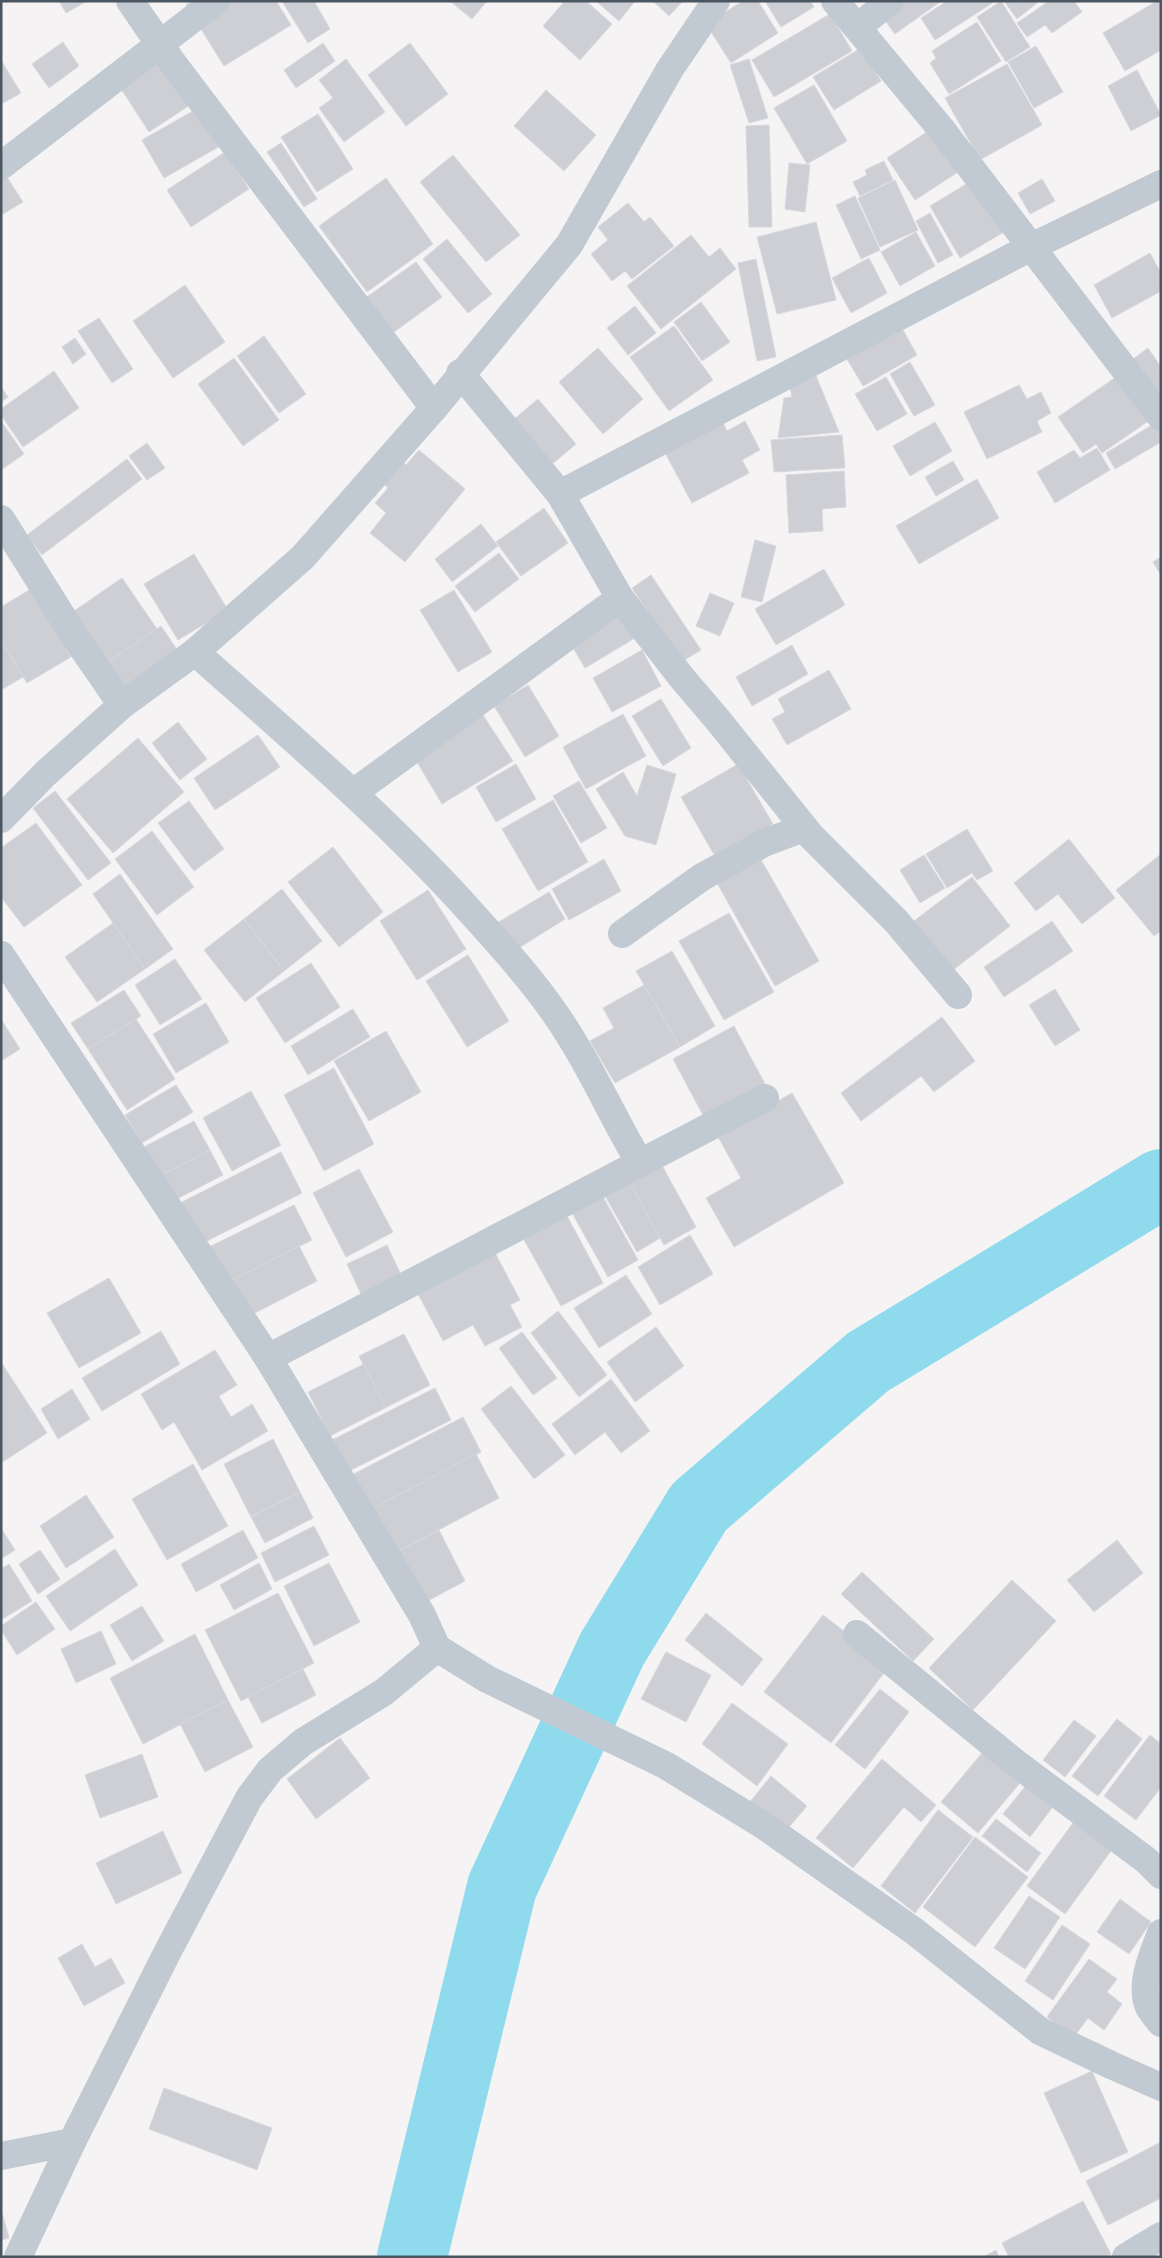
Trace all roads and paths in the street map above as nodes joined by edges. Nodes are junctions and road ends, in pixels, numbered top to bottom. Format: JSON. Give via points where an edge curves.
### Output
{"nodes":[{"id":1,"x":130,"y":1,"type":"edge"},
{"id":2,"x":216,"y":1,"type":"edge"},
{"id":3,"x":716,"y":1,"type":"edge"},
{"id":4,"x":835,"y":1,"type":"edge"},
{"id":5,"x":890,"y":1,"type":"edge"},
{"id":6,"x":858,"y":27,"type":"junction"},
{"id":7,"x":160,"y":45,"type":"junction"},
{"id":8,"x":1,"y":166,"type":"edge"},
{"id":9,"x":1161,"y":184,"type":"edge"},
{"id":10,"x":1031,"y":248,"type":"junction"},
{"id":11,"x":460,"y":373,"type":"junction"},
{"id":12,"x":434,"y":408,"type":"junction"},
{"id":13,"x":1161,"y":417,"type":"edge"},
{"id":14,"x":560,"y":494,"type":"junction"},
{"id":15,"x":1,"y":519,"type":"edge"},
{"id":16,"x":620,"y":598,"type":"junction"},
{"id":17,"x":195,"y":652,"type":"junction"},
{"id":18,"x":122,"y":705,"type":"junction"},
{"id":19,"x":353,"y":793,"type":"junction"},
{"id":20,"x":1,"y":819,"type":"edge"},
{"id":21,"x":804,"y":828,"type":"junction"},
{"id":22,"x":622,"y":934,"type":"dead end"},
{"id":23,"x":1,"y":955,"type":"edge"},
{"id":24,"x":958,"y":995,"type":"dead end"},
{"id":25,"x":765,"y":1098,"type":"dead end"},
{"id":26,"x":640,"y":1162,"type":"junction"},
{"id":27,"x":268,"y":1358,"type":"junction"},
{"id":28,"x":857,"y":1634,"type":"dead end"},
{"id":29,"x":437,"y":1648,"type":"junction"},
{"id":30,"x":1161,"y":1875,"type":"edge"},
{"id":31,"x":1161,"y":1933,"type":"edge"},
{"id":32,"x":1161,"y":2023,"type":"edge"},
{"id":33,"x":1161,"y":2086,"type":"edge"},
{"id":34,"x":72,"y":2142,"type":"junction"},
{"id":35,"x":1,"y":2156,"type":"edge"},
{"id":36,"x":1161,"y":2236,"type":"edge"},
{"id":37,"x":18,"y":2257,"type":"edge"},
{"id":38,"x":1126,"y":2257,"type":"edge"}],
"edges":[{"from":1,"to":7,"type":"street"},
{"from":2,"to":7,"type":"street"},
{"from":3,"to":11,"type":"street","via":[[670,69],[569,245]]},
{"from":4,"to":6,"type":"street"},
{"from":5,"to":6,"type":"street"},
{"from":6,"to":10,"type":"street","via":[[942,130]]},
{"from":7,"to":8,"type":"street"},
{"from":7,"to":12,"type":"street"},
{"from":9,"to":10,"type":"street"},
{"from":10,"to":13,"type":"street"},
{"from":10,"to":14,"type":"street"},
{"from":11,"to":12,"type":"street"},
{"from":11,"to":14,"type":"street"},
{"from":12,"to":17,"type":"street","via":[[303,557]]},
{"from":14,"to":16,"type":"street"},
{"from":15,"to":18,"type":"street"},
{"from":16,"to":19,"type":"street"},
{"from":16,"to":21,"type":"street"},
{"from":17,"to":18,"type":"street"},
{"from":17,"to":19,"type":"street"},
{"from":18,"to":20,"type":"street","via":[[45,774]]},
{"from":19,"to":26,"type":"street","via":[[455,894],[503,947],[554,1012],[588,1064]]},
{"from":21,"to":22,"type":"street","via":[[764,844],[702,877]]},
{"from":21,"to":24,"type":"street","via":[[896,921]]},
{"from":23,"to":27,"type":"street"},
{"from":25,"to":26,"type":"street"},
{"from":26,"to":27,"type":"street"},
{"from":27,"to":29,"type":"street","via":[[422,1615]]},
{"from":28,"to":30,"type":"street"},
{"from":29,"to":33,"type":"street","via":[[487,1679],[665,1765],[763,1825],[914,1931],[1040,2031]]},
{"from":29,"to":34,"type":"street","via":[[384,1692],[303,1742],[270,1770],[249,1798]]},
{"from":31,"to":32,"type":"street","via":[[1150,1961],[1147,1985],[1149,2006]]},
{"from":34,"to":35,"type":"street"},
{"from":34,"to":37,"type":"street"},
{"from":36,"to":38,"type":"street"}]}
